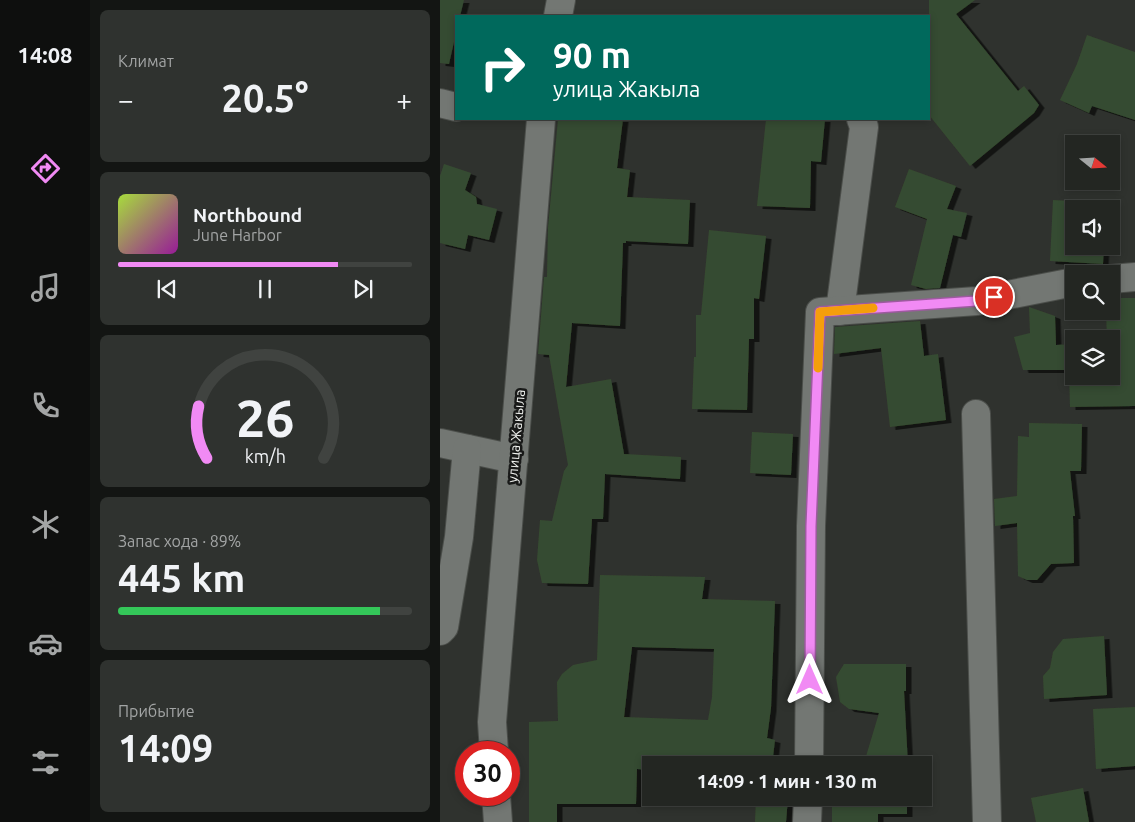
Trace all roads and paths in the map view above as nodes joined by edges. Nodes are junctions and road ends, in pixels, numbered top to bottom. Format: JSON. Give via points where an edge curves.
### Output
{"nodes":[{"id":1,"x":561,"y":0,"type":"edge"},
{"id":2,"x":558,"y":15,"type":"edge"},
{"id":3,"x":440,"y":103,"type":"edge"},
{"id":4,"x":455,"y":106,"type":"edge"},
{"id":5,"x":534,"y":120,"type":"edge"},
{"id":6,"x":861,"y":120,"type":"edge"},
{"id":7,"x":1135,"y":277,"type":"edge"},
{"id":8,"x":1120,"y":278,"type":"edge"},
{"id":9,"x":1065,"y":284,"type":"edge"},
{"id":10,"x":840,"y":311,"type":"junction"},
{"id":11,"x":976,"y":414,"type":"dead end"},
{"id":12,"x":440,"y":443,"type":"edge"},
{"id":13,"x":467,"y":449,"type":"junction"},
{"id":14,"x":514,"y":458,"type":"junction"},
{"id":15,"x":440,"y":631,"type":"edge"},
{"id":16,"x":493,"y":741,"type":"edge"},
{"id":17,"x":809,"y":756,"type":"edge"},
{"id":18,"x":497,"y":806,"type":"edge"},
{"id":19,"x":808,"y":806,"type":"edge"},
{"id":20,"x":498,"y":822,"type":"edge"},
{"id":21,"x":807,"y":822,"type":"edge"},
{"id":22,"x":988,"y":822,"type":"edge"}],
"edges":[{"from":1,"to":2,"type":"street"},
{"from":3,"to":4,"type":"street"},
{"from":5,"to":14,"type":"street","name":"улица Жакыла"},
{"from":6,"to":10,"type":"street","via":[[864,127]]},
{"from":7,"to":8,"type":"street"},
{"from":9,"to":10,"type":"street","via":[[976,301]]},
{"from":10,"to":17,"type":"street","via":[[820,312],[811,526]]},
{"from":11,"to":22,"type":"street"},
{"from":12,"to":13,"type":"street"},
{"from":13,"to":14,"type":"street"},
{"from":13,"to":15,"type":"street","via":[[459,537],[444,627]]},
{"from":14,"to":16,"type":"street","name":"улица Жакыла","via":[[492,722]]},
{"from":18,"to":20,"type":"street"},
{"from":19,"to":21,"type":"street"}]}
